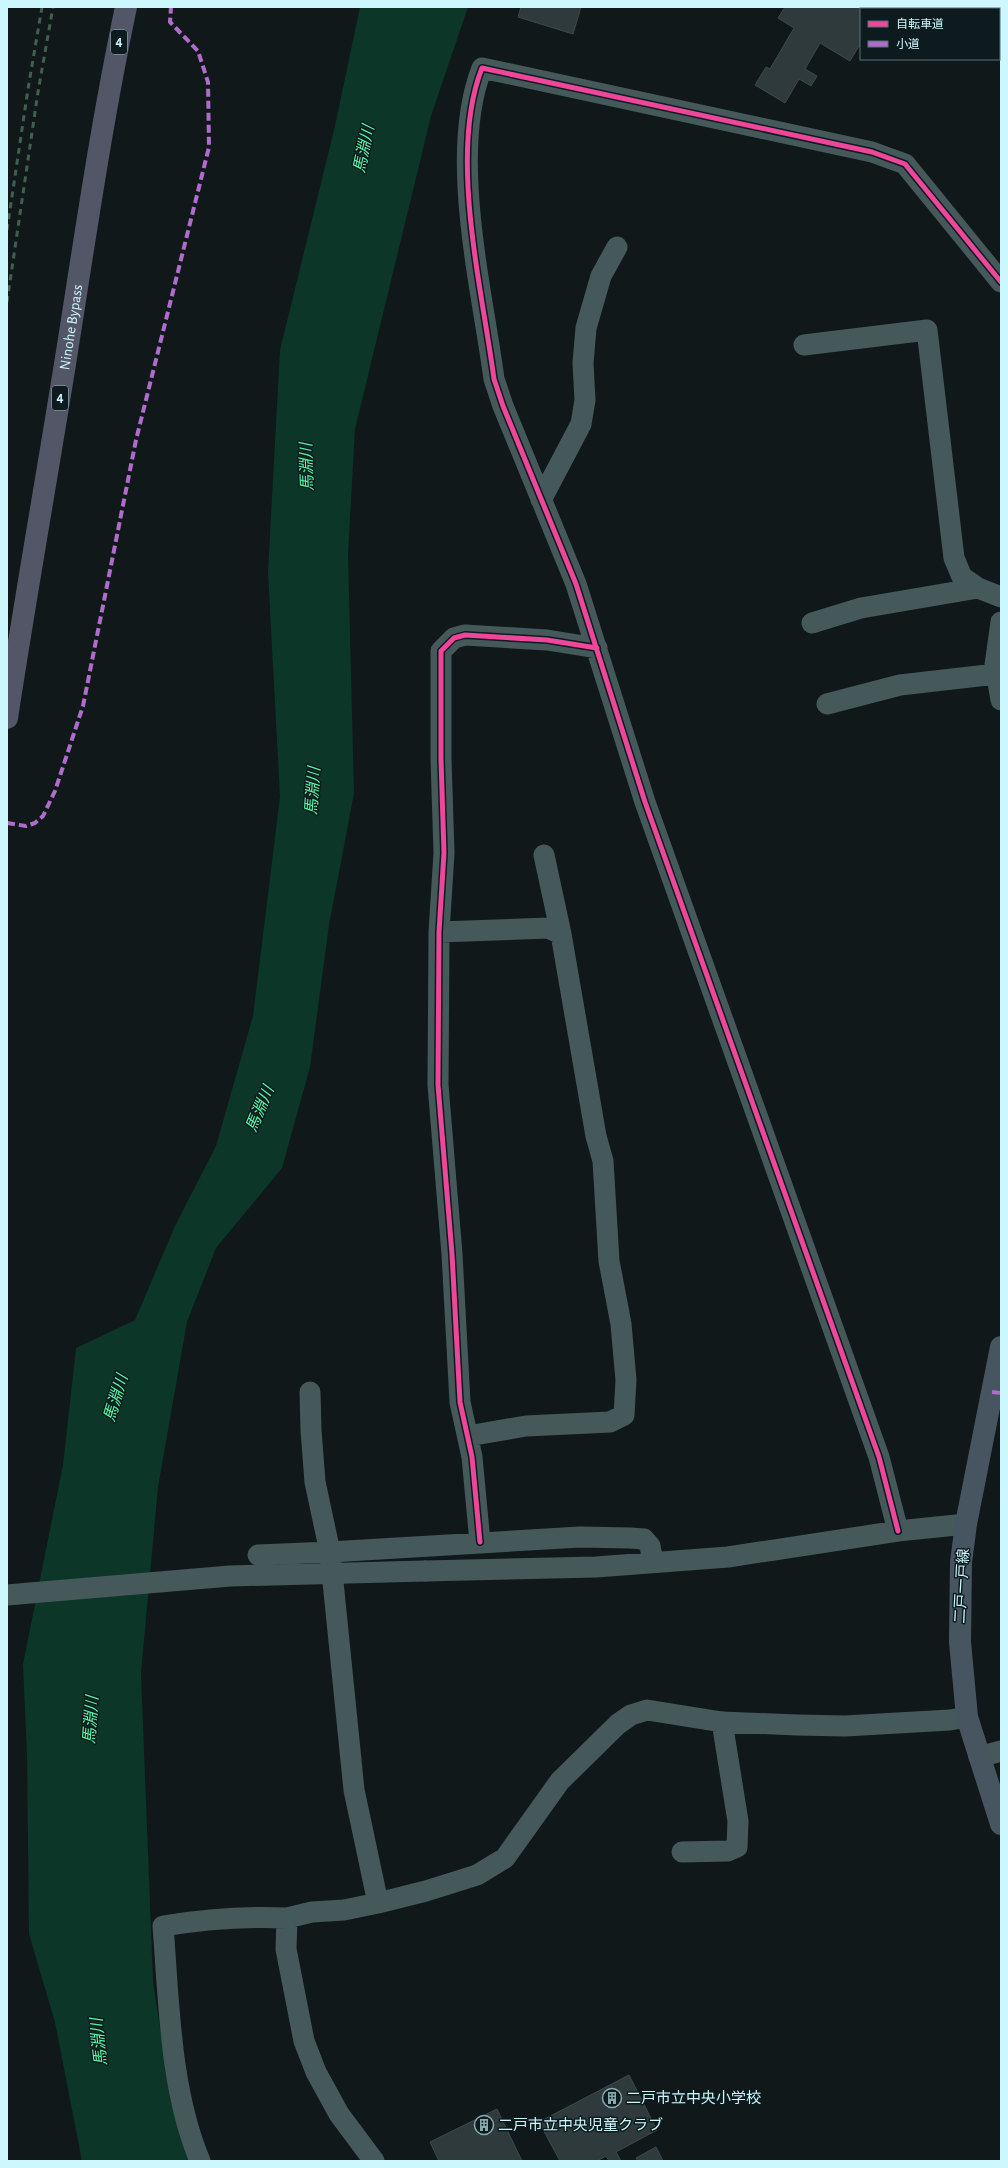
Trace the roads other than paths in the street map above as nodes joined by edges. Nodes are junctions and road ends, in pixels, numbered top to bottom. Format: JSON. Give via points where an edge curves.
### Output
{"nodes":[{"id":1,"x":126,"y":7,"type":"edge"},
{"id":2,"x":617,"y":247,"type":"dead end"},
{"id":3,"x":1001,"y":282,"type":"edge"},
{"id":4,"x":804,"y":345,"type":"dead end"},
{"id":5,"x":541,"y":500,"type":"junction"},
{"id":6,"x":978,"y":588,"type":"junction"},
{"id":7,"x":1001,"y":597,"type":"edge"},
{"id":8,"x":1001,"y":622,"type":"edge"},
{"id":9,"x":812,"y":623,"type":"dead end"},
{"id":10,"x":597,"y":648,"type":"junction"},
{"id":11,"x":996,"y":674,"type":"junction"},
{"id":12,"x":1001,"y":700,"type":"edge"},
{"id":13,"x":827,"y":704,"type":"dead end"},
{"id":14,"x":7,"y":718,"type":"edge"},
{"id":15,"x":544,"y":855,"type":"dead end"},
{"id":16,"x":439,"y":932,"type":"junction"},
{"id":17,"x":560,"y":934,"type":"junction"},
{"id":18,"x":1001,"y":1347,"type":"edge"},
{"id":19,"x":310,"y":1392,"type":"dead end"},
{"id":20,"x":468,"y":1436,"type":"junction"},
{"id":21,"x":966,"y":1524,"type":"junction"},
{"id":22,"x":898,"y":1531,"type":"junction"},
{"id":23,"x":480,"y":1542,"type":"junction"},
{"id":24,"x":330,"y":1552,"type":"junction"},
{"id":25,"x":258,"y":1555,"type":"dead end"},
{"id":26,"x":653,"y":1562,"type":"junction"},
{"id":27,"x":7,"y":1595,"type":"edge"},
{"id":28,"x":967,"y":1717,"type":"junction"},
{"id":29,"x":722,"y":1722,"type":"junction"},
{"id":30,"x":1001,"y":1752,"type":"edge"},
{"id":31,"x":979,"y":1757,"type":"junction"},
{"id":32,"x":1001,"y":1824,"type":"edge"},
{"id":33,"x":682,"y":1852,"type":"dead end"},
{"id":34,"x":378,"y":1903,"type":"junction"},
{"id":35,"x":288,"y":1918,"type":"junction"},
{"id":36,"x":200,"y":2161,"type":"edge"},
{"id":37,"x":374,"y":2161,"type":"edge"}],
"edges":[{"from":1,"to":14,"type":"highway","name":"Ninohe Bypass","number":"4","via":[[111,77]]},
{"from":2,"to":5,"type":"street","via":[[601,276],[586,328],[585,400],[581,424]]},
{"from":3,"to":5,"type":"street","via":[[905,164],[872,152],[482,68],[475,85],[468,135],[468,188],[476,256],[494,379]]},
{"from":4,"to":6,"type":"street","via":[[927,330],[954,558],[962,577]]},
{"from":5,"to":10,"type":"street","via":[[576,584]]},
{"from":6,"to":7,"type":"street"},
{"from":6,"to":9,"type":"street","via":[[861,608]]},
{"from":8,"to":11,"type":"street","via":[[994,665]]},
{"from":10,"to":16,"type":"street","via":[[547,640],[465,635],[454,638],[441,651],[444,853]]},
{"from":10,"to":22,"type":"street","via":[[645,802],[879,1457]]},
{"from":11,"to":12,"type":"street"},
{"from":11,"to":13,"type":"street","via":[[900,684]]},
{"from":15,"to":17,"type":"street"},
{"from":16,"to":17,"type":"street","via":[[548,928]]},
{"from":16,"to":20,"type":"street","via":[[438,1085],[452,1254],[460,1402]]},
{"from":17,"to":20,"type":"street","via":[[596,1136],[603,1161],[609,1261],[621,1324],[626,1380],[624,1415],[610,1422],[526,1426]]},
{"from":18,"to":21,"type":"main road","name":"二戸一戸線"},
{"from":19,"to":24,"type":"street","via":[[315,1482]]},
{"from":20,"to":23,"type":"street"},
{"from":21,"to":22,"type":"street"},
{"from":21,"to":28,"type":"main road","name":"二戸一戸線","via":[[961,1562],[960,1642]]},
{"from":22,"to":26,"type":"street","via":[[728,1557]]},
{"from":23,"to":24,"type":"street"},
{"from":23,"to":26,"type":"street","via":[[580,1537],[630,1538],[644,1540],[650,1546]]},
{"from":24,"to":25,"type":"street"},
{"from":24,"to":34,"type":"street","via":[[354,1790]]},
{"from":26,"to":27,"type":"street","bridge":true,"via":[[596,1567],[230,1576]]},
{"from":28,"to":29,"type":"street","via":[[845,1726]]},
{"from":28,"to":31,"type":"main road","name":"二戸一戸線"},
{"from":29,"to":33,"type":"street","via":[[738,1821],[737,1847],[728,1851]]},
{"from":29,"to":34,"type":"street","via":[[647,1710],[631,1715],[618,1724],[560,1781],[505,1858],[477,1875]]},
{"from":30,"to":31,"type":"street"},
{"from":31,"to":32,"type":"main road","name":"二戸一戸線"},
{"from":34,"to":35,"type":"street"},
{"from":35,"to":36,"type":"street","via":[[252,1916],[163,1926],[171,2033],[183,2105]]},
{"from":35,"to":37,"type":"street","via":[[286,1949],[304,2041],[316,2072],[339,2114]]}]}
